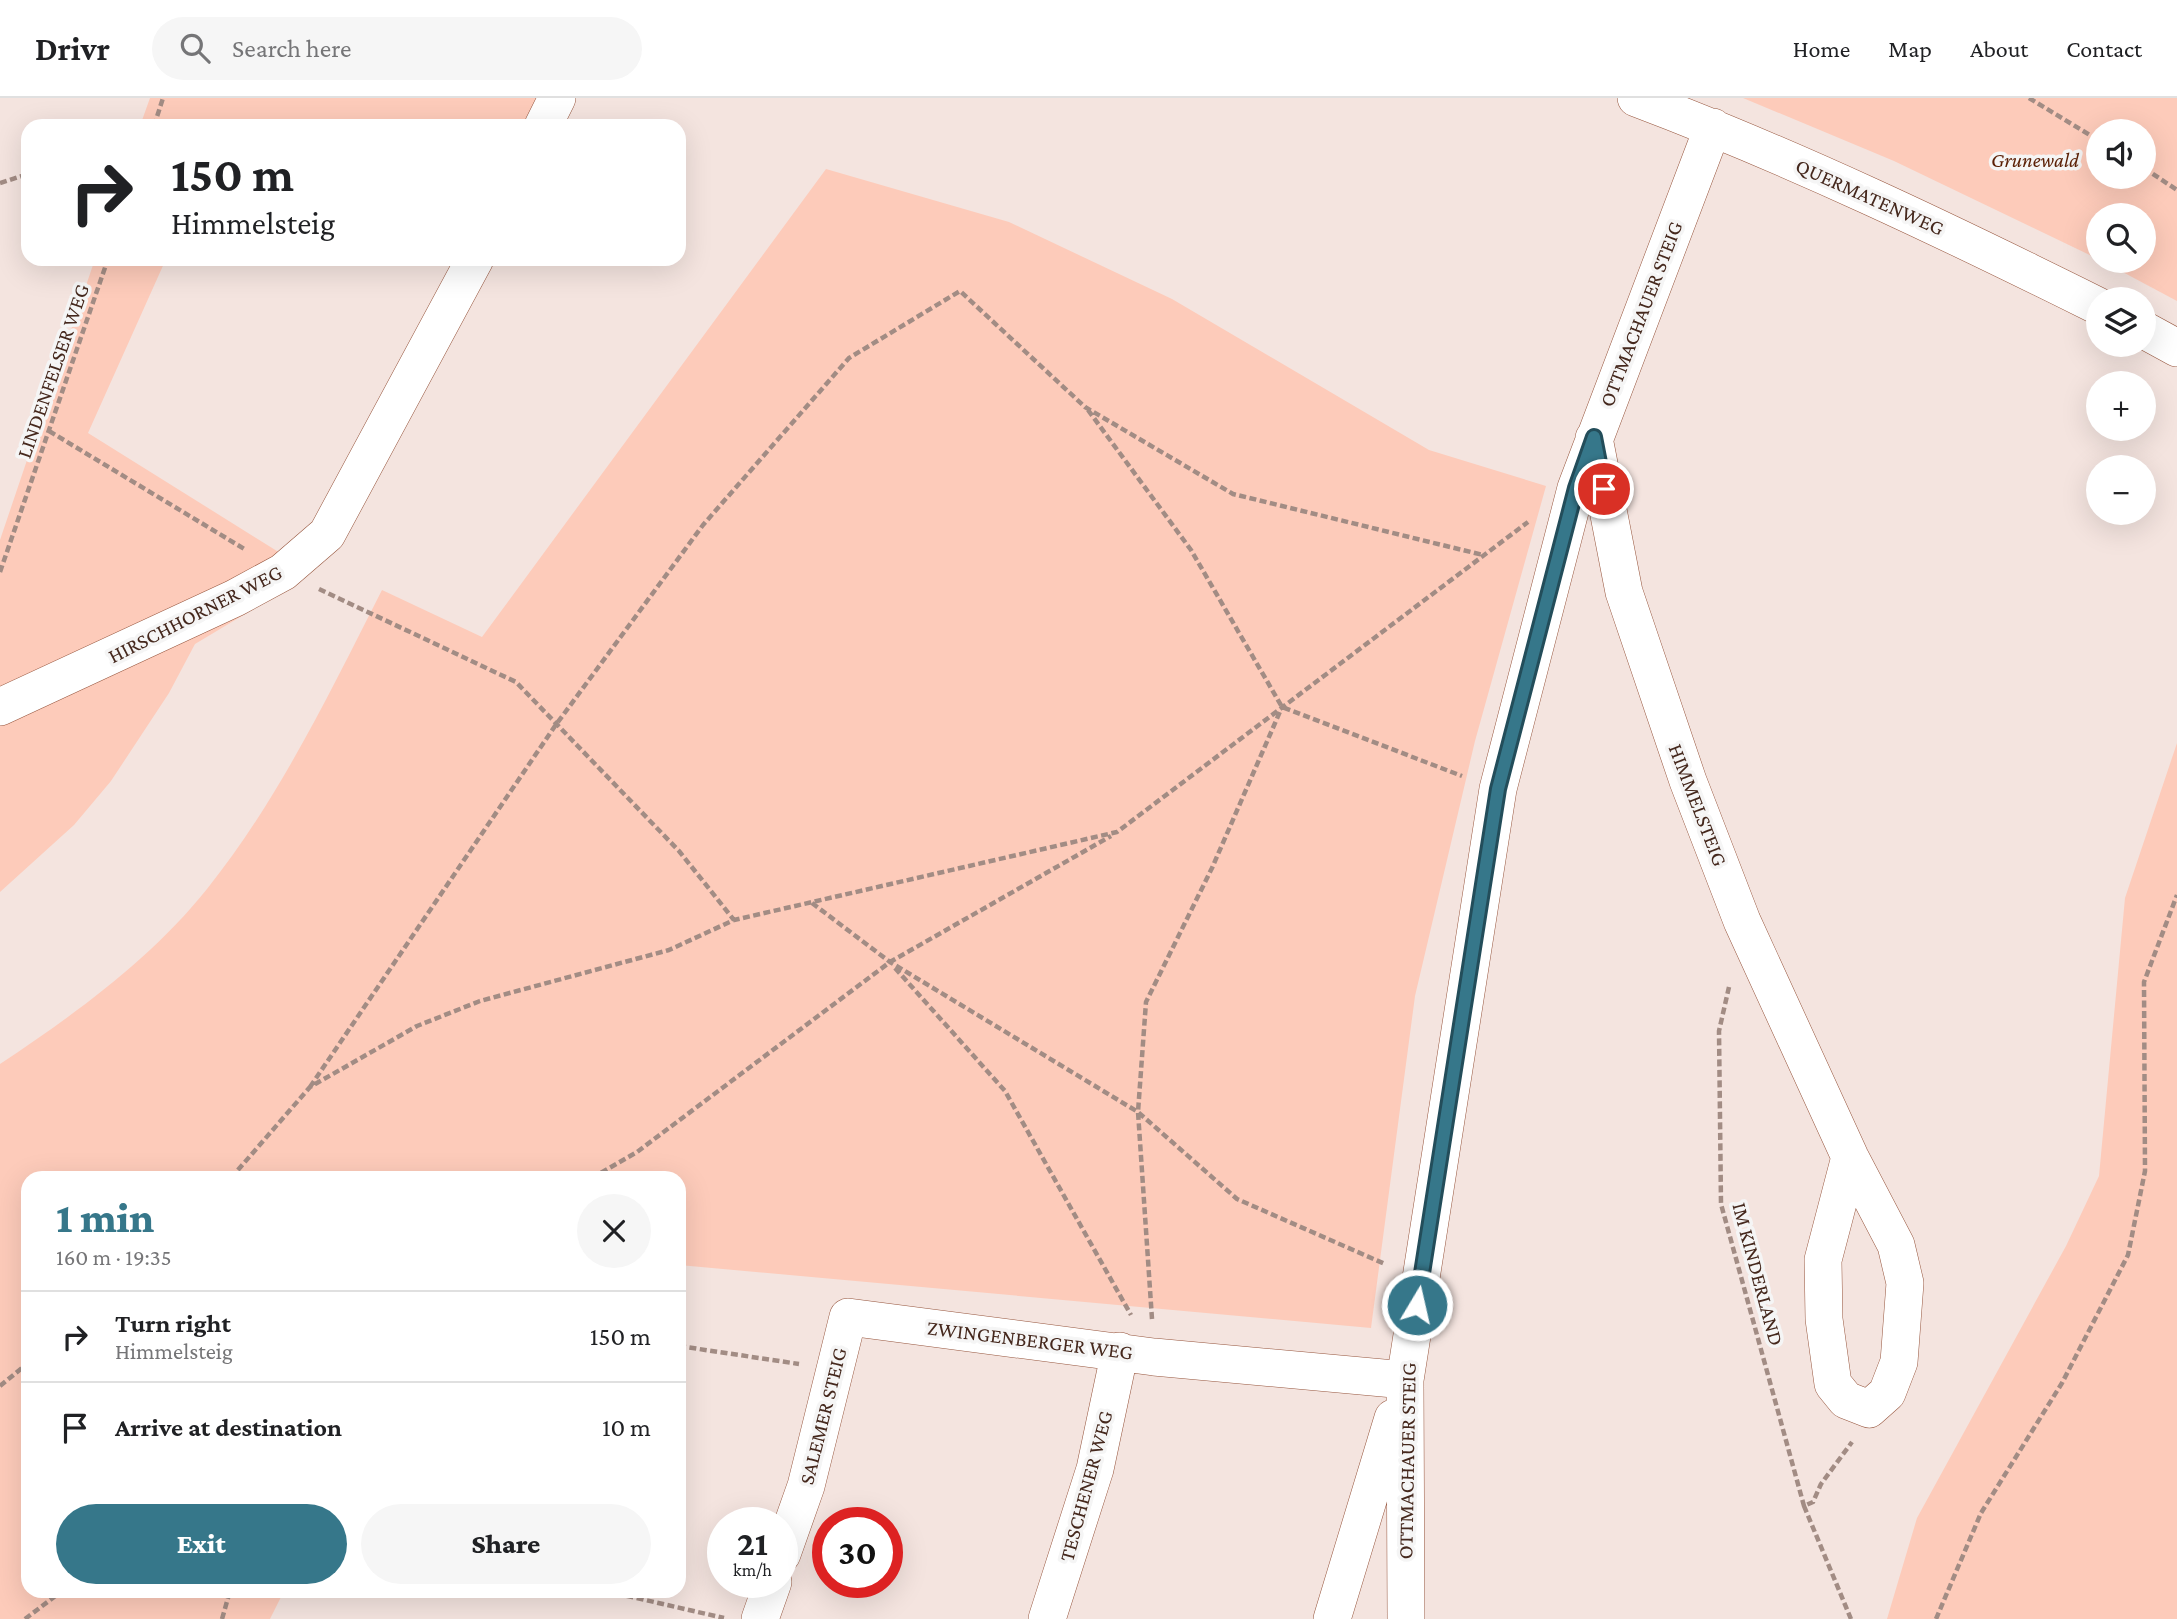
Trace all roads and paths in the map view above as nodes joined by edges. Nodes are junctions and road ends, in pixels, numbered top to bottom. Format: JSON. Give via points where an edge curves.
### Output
{"nodes":[{"id":1,"x":163,"y":98,"type":"edge"},
{"id":2,"x":557,"y":98,"type":"edge"},
{"id":3,"x":1636,"y":98,"type":"edge"},
{"id":4,"x":2029,"y":98,"type":"edge"},
{"id":5,"x":156,"y":119,"type":"edge"},
{"id":6,"x":546,"y":119,"type":"edge"},
{"id":7,"x":1713,"y":127,"type":"junction"},
{"id":8,"x":2086,"y":133,"type":"edge"},
{"id":9,"x":21,"y":176,"type":"edge"},
{"id":10,"x":2156,"y":176,"type":"edge"},
{"id":11,"x":0,"y":183,"type":"edge"},
{"id":12,"x":2177,"y":190,"type":"edge"},
{"id":13,"x":106,"y":266,"type":"edge"},
{"id":14,"x":471,"y":266,"type":"edge"},
{"id":15,"x":2086,"y":300,"type":"edge"},
{"id":16,"x":2156,"y":337,"type":"edge"},
{"id":17,"x":2177,"y":348,"type":"edge"},
{"id":18,"x":1086,"y":407,"type":"junction"},
{"id":19,"x":49,"y":432,"type":"junction"},
{"id":20,"x":1594,"y":437,"type":"junction"},
{"id":21,"x":1576,"y":488,"type":"junction"},
{"id":22,"x":1483,"y":555,"type":"junction"},
{"id":23,"x":0,"y":572,"type":"edge"},
{"id":24,"x":283,"y":572,"type":"junction"},
{"id":25,"x":1282,"y":707,"type":"junction"},
{"id":26,"x":0,"y":708,"type":"edge"},
{"id":27,"x":555,"y":726,"type":"junction"},
{"id":28,"x":1498,"y":789,"type":"junction"},
{"id":29,"x":1117,"y":832,"type":"junction"},
{"id":30,"x":2177,"y":895,"type":"edge"},
{"id":31,"x":811,"y":903,"type":"junction"},
{"id":32,"x":734,"y":920,"type":"junction"},
{"id":33,"x":890,"y":962,"type":"junction"},
{"id":34,"x":1730,"y":982,"type":"dead end"},
{"id":35,"x":310,"y":1087,"type":"junction"},
{"id":36,"x":1138,"y":1112,"type":"junction"},
{"id":37,"x":1850,"y":1157,"type":"junction"},
{"id":38,"x":237,"y":1171,"type":"edge"},
{"id":39,"x":604,"y":1171,"type":"edge"},
{"id":40,"x":1421,"y":1280,"type":"junction"},
{"id":41,"x":848,"y":1317,"type":"joint"},
{"id":42,"x":686,"y":1347,"type":"edge"},
{"id":43,"x":1137,"y":1354,"type":"junction"},
{"id":44,"x":804,"y":1364,"type":"dead end"},
{"id":45,"x":21,"y":1369,"type":"edge"},
{"id":46,"x":1405,"y":1380,"type":"junction"},
{"id":47,"x":0,"y":1386,"type":"edge"},
{"id":48,"x":1869,"y":1409,"type":"junction"},
{"id":49,"x":1804,"y":1506,"type":"junction"},
{"id":50,"x":798,"y":1509,"type":"edge"},
{"id":51,"x":53,"y":1598,"type":"edge"},
{"id":52,"x":228,"y":1598,"type":"edge"},
{"id":53,"x":637,"y":1598,"type":"edge"},
{"id":54,"x":767,"y":1598,"type":"edge"},
{"id":55,"x":25,"y":1619,"type":"edge"},
{"id":56,"x":222,"y":1619,"type":"edge"},
{"id":57,"x":731,"y":1619,"type":"edge"},
{"id":58,"x":760,"y":1619,"type":"edge"},
{"id":59,"x":1047,"y":1619,"type":"edge"},
{"id":60,"x":1332,"y":1619,"type":"edge"},
{"id":61,"x":1406,"y":1619,"type":"edge"},
{"id":62,"x":1851,"y":1619,"type":"edge"},
{"id":63,"x":1936,"y":1619,"type":"edge"}],
"edges":[{"from":1,"to":5,"type":"path"},
{"from":2,"to":6,"type":"street"},
{"from":3,"to":7,"type":"street","name":"QUERMATENWEG"},
{"from":4,"to":8,"type":"path"},
{"from":7,"to":15,"type":"street","name":"QUERMATENWEG","via":[[1924,219]]},
{"from":7,"to":20,"type":"street","name":"OTTMACHAUER STEIG"},
{"from":9,"to":11,"type":"path"},
{"from":10,"to":12,"type":"path"},
{"from":13,"to":19,"type":"path","name":"LINDENFELSER WEG"},
{"from":14,"to":24,"type":"street","name":"HIRSCHHORNER WEG","via":[[327,534]]},
{"from":16,"to":17,"type":"street"},
{"from":18,"to":22,"type":"path","via":[[1233,494]]},
{"from":18,"to":25,"type":"path","via":[[1191,550]]},
{"from":18,"to":27,"type":"path","via":[[960,291],[849,358],[704,525]]},
{"from":19,"to":23,"type":"path","name":"LINDENFELSER WEG"},
{"from":19,"to":24,"type":"path"},
{"from":20,"to":21,"type":"street","name":"OTTMACHAUER STEIG"},
{"from":20,"to":37,"type":"street","name":"HIMMELSTEIG","via":[[1623,592],[1650,676],[1742,921]]},
{"from":21,"to":22,"type":"path"},
{"from":21,"to":28,"type":"street","name":"OTTMACHAUER STEIG"},
{"from":22,"to":25,"type":"path"},
{"from":24,"to":26,"type":"street","name":"HIRSCHHORNER WEG"},
{"from":24,"to":27,"type":"path","via":[[516,682]]},
{"from":25,"to":28,"type":"path"},
{"from":25,"to":29,"type":"path"},
{"from":25,"to":36,"type":"path","via":[[1212,868],[1146,1002]]},
{"from":27,"to":32,"type":"path","via":[[679,851]]},
{"from":27,"to":35,"type":"path"},
{"from":28,"to":40,"type":"street","name":"OTTMACHAUER STEIG"},
{"from":29,"to":31,"type":"path"},
{"from":29,"to":33,"type":"path"},
{"from":30,"to":63,"type":"path","via":[[2144,982],[2145,1171],[2128,1255],[2062,1382],[1981,1513]]},
{"from":31,"to":32,"type":"path"},
{"from":31,"to":33,"type":"path"},
{"from":32,"to":35,"type":"path","via":[[668,950],[480,1000],[417,1026]]},
{"from":33,"to":36,"type":"path"},
{"from":33,"to":39,"type":"path","via":[[638,1152]]},
{"from":33,"to":43,"type":"path","via":[[1005,1091]]},
{"from":34,"to":49,"type":"path","name":"IM KINDERLAND","via":[[1719,1031],[1721,1204]]},
{"from":35,"to":38,"type":"path"},
{"from":36,"to":40,"type":"path","via":[[1237,1199]]},
{"from":36,"to":43,"type":"path"},
{"from":37,"to":48,"type":"street","name":"HIMMELSTEIG","via":[[1896,1245],[1905,1283],[1899,1362],[1887,1393]]},
{"from":37,"to":48,"type":"street","via":[[1823,1260],[1824,1319],[1833,1384],[1846,1400]]},
{"from":40,"to":46,"type":"street","name":"OTTMACHAUER STEIG"},
{"from":41,"to":43,"type":"street","name":"ZWINGENBERGER WEG"},
{"from":41,"to":50,"type":"street","name":"SALEMER STEIG"},
{"from":42,"to":44,"type":"path"},
{"from":43,"to":46,"type":"street","name":"ZWINGENBERGER WEG"},
{"from":43,"to":59,"type":"street","name":"TESCHENER WEG"},
{"from":45,"to":47,"type":"path"},
{"from":46,"to":60,"type":"street"},
{"from":46,"to":61,"type":"street","name":"OTTMACHAUER STEIG"},
{"from":48,"to":49,"type":"path","via":[[1872,1423],[1837,1462],[1813,1502]]},
{"from":49,"to":62,"type":"path","name":"IM KINDERLAND"},
{"from":51,"to":55,"type":"path"},
{"from":52,"to":56,"type":"path"},
{"from":53,"to":57,"type":"path"},
{"from":54,"to":58,"type":"street"}]}
